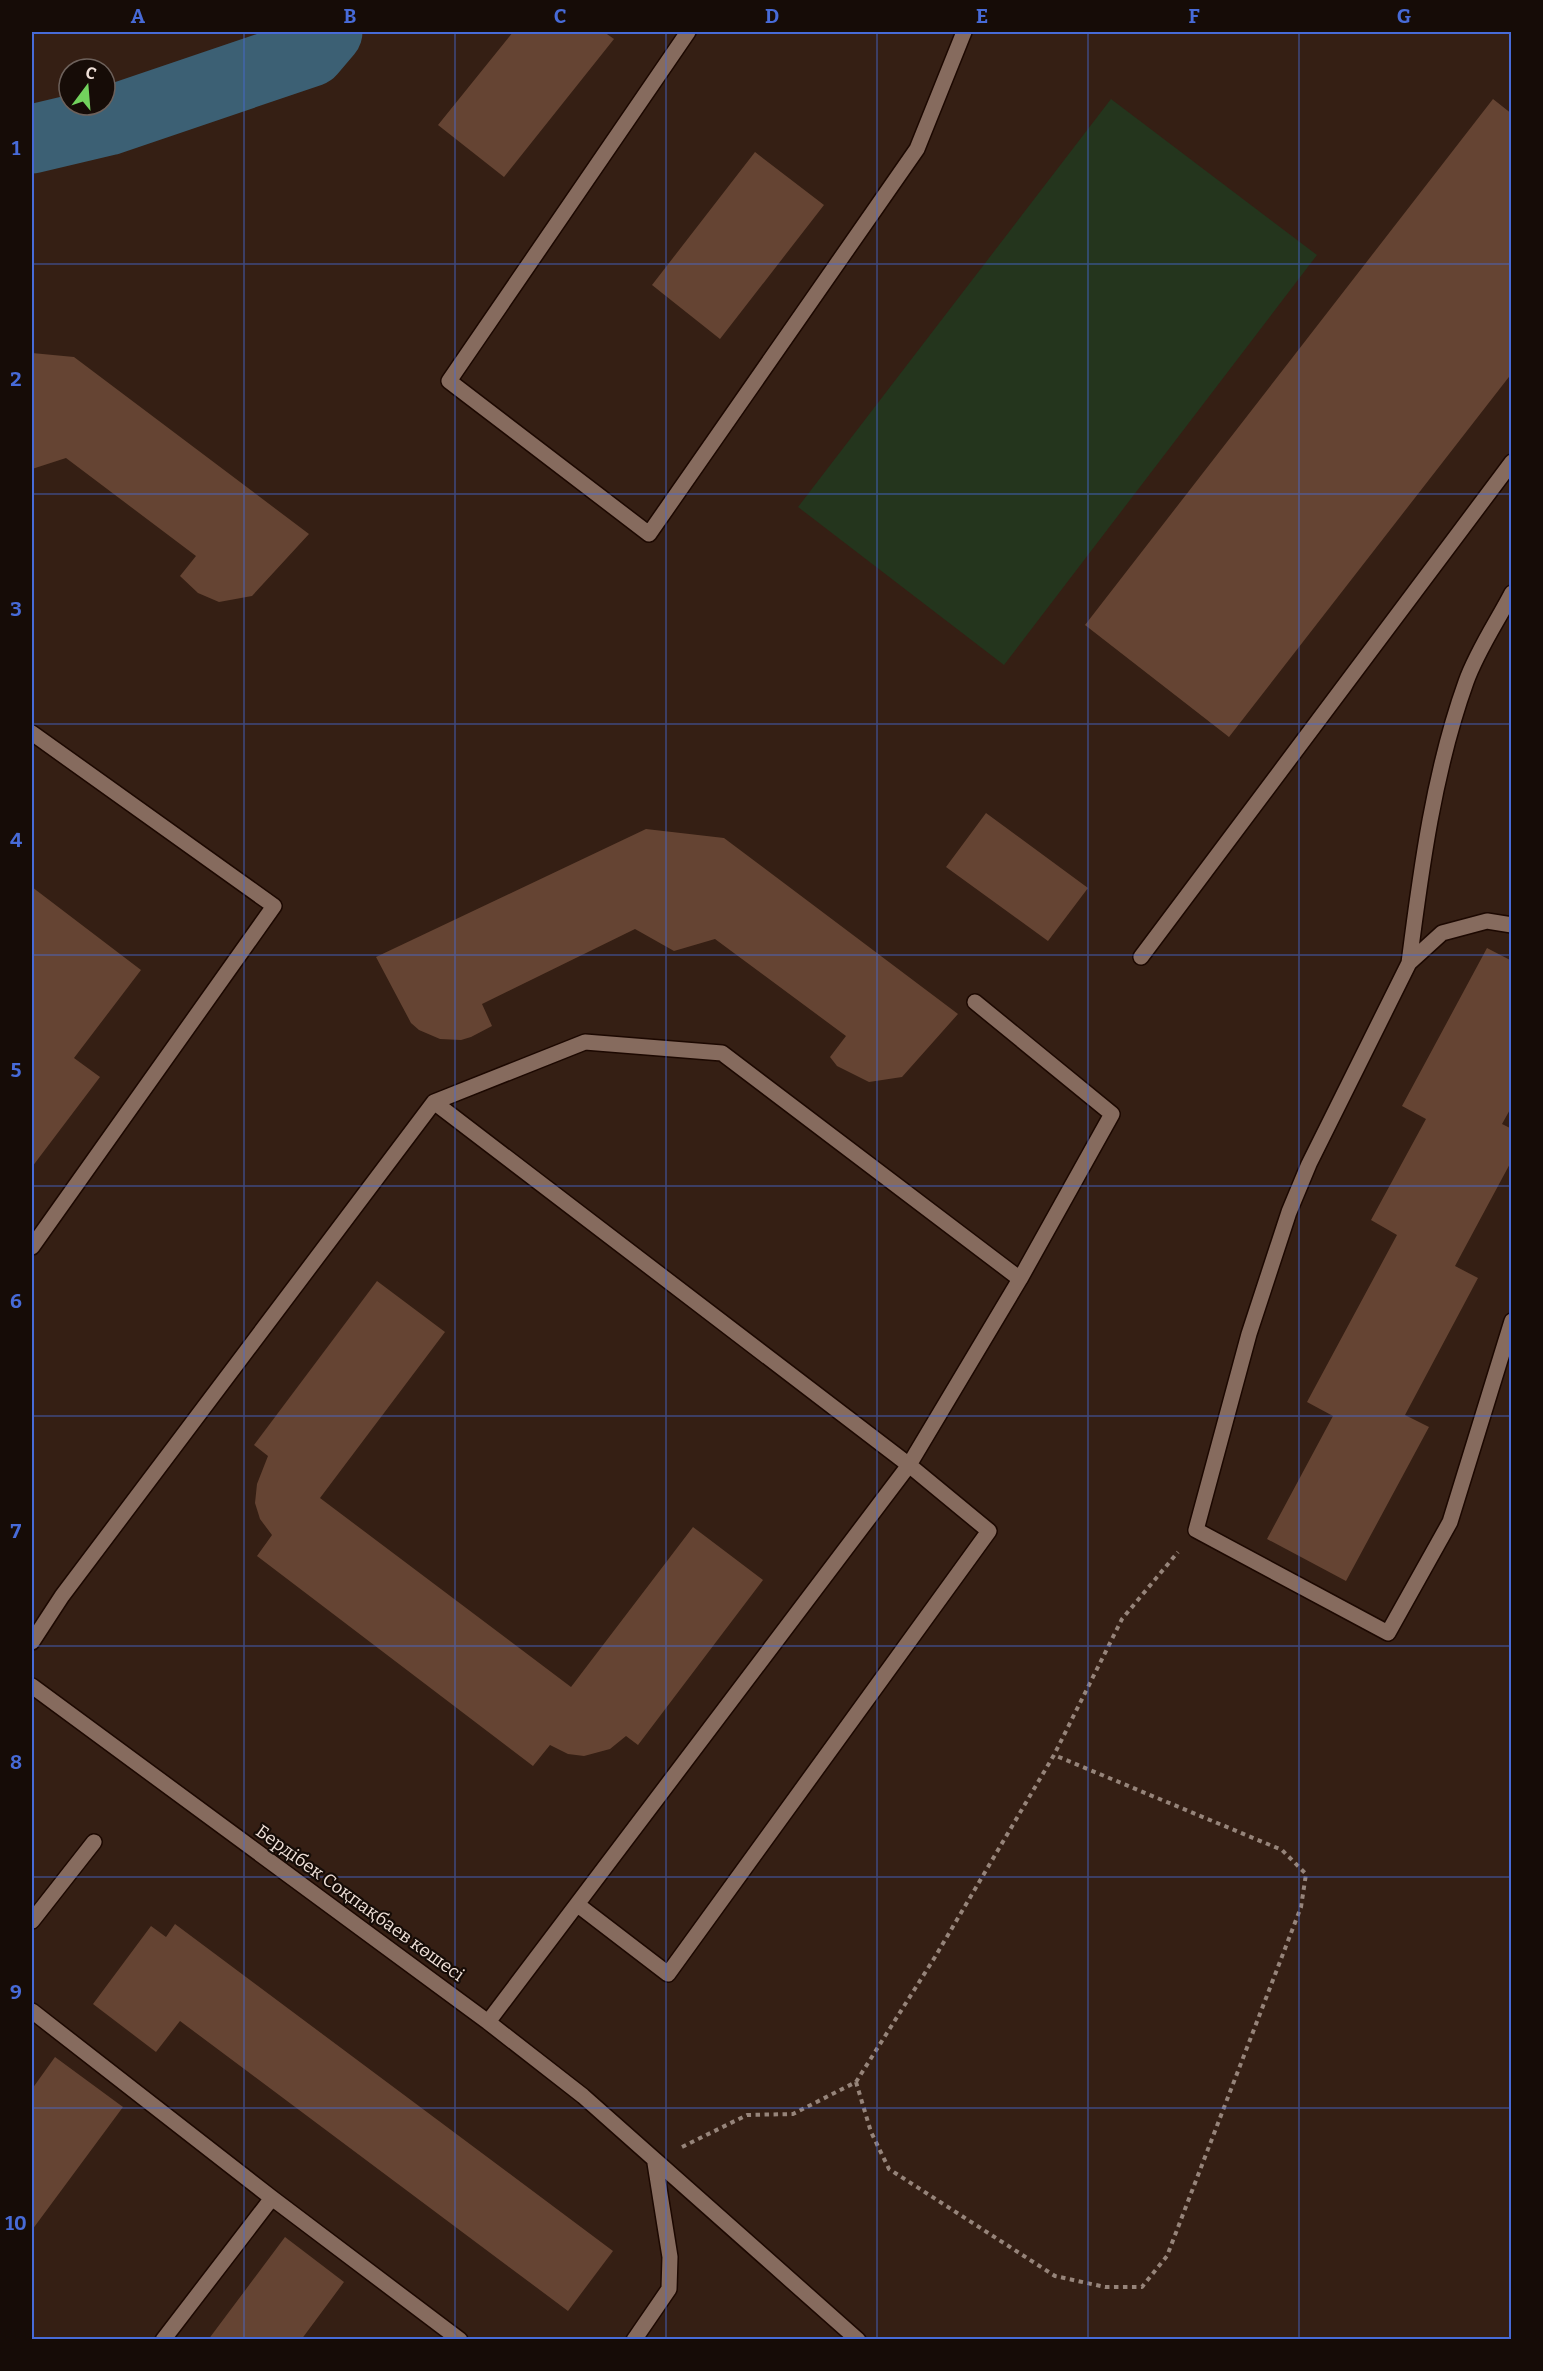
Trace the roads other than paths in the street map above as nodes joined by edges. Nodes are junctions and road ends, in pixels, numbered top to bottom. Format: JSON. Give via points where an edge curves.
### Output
{"nodes":[{"id":1,"x":688,"y":32,"type":"edge"},
{"id":2,"x":964,"y":32,"type":"edge"},
{"id":3,"x":1512,"y":462,"type":"edge"},
{"id":4,"x":1512,"y":592,"type":"edge"},
{"id":5,"x":32,"y":733,"type":"edge"},
{"id":6,"x":1512,"y":925,"type":"edge"},
{"id":7,"x":1141,"y":957,"type":"dead end"},
{"id":8,"x":1409,"y":963,"type":"junction"},
{"id":9,"x":975,"y":1002,"type":"dead end"},
{"id":10,"x":434,"y":1102,"type":"junction"},
{"id":11,"x":32,"y":1247,"type":"edge"},
{"id":12,"x":1020,"y":1279,"type":"junction"},
{"id":13,"x":1512,"y":1321,"type":"edge"},
{"id":14,"x":909,"y":1465,"type":"junction"},
{"id":15,"x":32,"y":1642,"type":"edge"},
{"id":16,"x":32,"y":1686,"type":"edge"},
{"id":17,"x":94,"y":1842,"type":"dead end"},
{"id":18,"x":578,"y":1905,"type":"junction"},
{"id":19,"x":32,"y":1921,"type":"edge"},
{"id":20,"x":32,"y":2011,"type":"edge"},
{"id":21,"x":488,"y":2022,"type":"junction"},
{"id":22,"x":656,"y":2163,"type":"junction"},
{"id":23,"x":272,"y":2198,"type":"junction"},
{"id":24,"x":163,"y":2340,"type":"edge"},
{"id":25,"x":460,"y":2340,"type":"edge"},
{"id":26,"x":634,"y":2340,"type":"edge"},
{"id":27,"x":858,"y":2340,"type":"edge"}],
"edges":[{"from":1,"to":2,"type":"street","via":[[449,381],[649,534],[917,149]]},
{"from":3,"to":7,"type":"street"},
{"from":4,"to":8,"type":"street","via":[[1467,680],[1449,739],[1421,870]]},
{"from":5,"to":11,"type":"street","via":[[274,906]]},
{"from":6,"to":8,"type":"street","via":[[1486,921],[1442,933]]},
{"from":8,"to":13,"type":"street","via":[[1289,1212],[1249,1334],[1196,1530],[1388,1633],[1450,1522]]},
{"from":9,"to":12,"type":"street","via":[[1112,1114]]},
{"from":10,"to":12,"type":"street","via":[[585,1042],[722,1053]]},
{"from":10,"to":14,"type":"street"},
{"from":10,"to":15,"type":"street","via":[[62,1596]]},
{"from":12,"to":14,"type":"street"},
{"from":14,"to":18,"type":"street"},
{"from":14,"to":18,"type":"street","via":[[990,1531],[668,1974]]},
{"from":16,"to":21,"type":"street","name":"Бердібек Соқпақбаев көшесі"},
{"from":17,"to":19,"type":"street"},
{"from":18,"to":21,"type":"street"},
{"from":20,"to":23,"type":"street"},
{"from":21,"to":22,"type":"street","name":"Бердібек Соқпақбаев көшесі","via":[[583,2096]]},
{"from":22,"to":26,"type":"street","via":[[670,2257],[669,2289]]},
{"from":22,"to":27,"type":"street","name":"Бердібек Соқпақбаев көшесі"},
{"from":23,"to":24,"type":"street"},
{"from":23,"to":25,"type":"street"}]}
